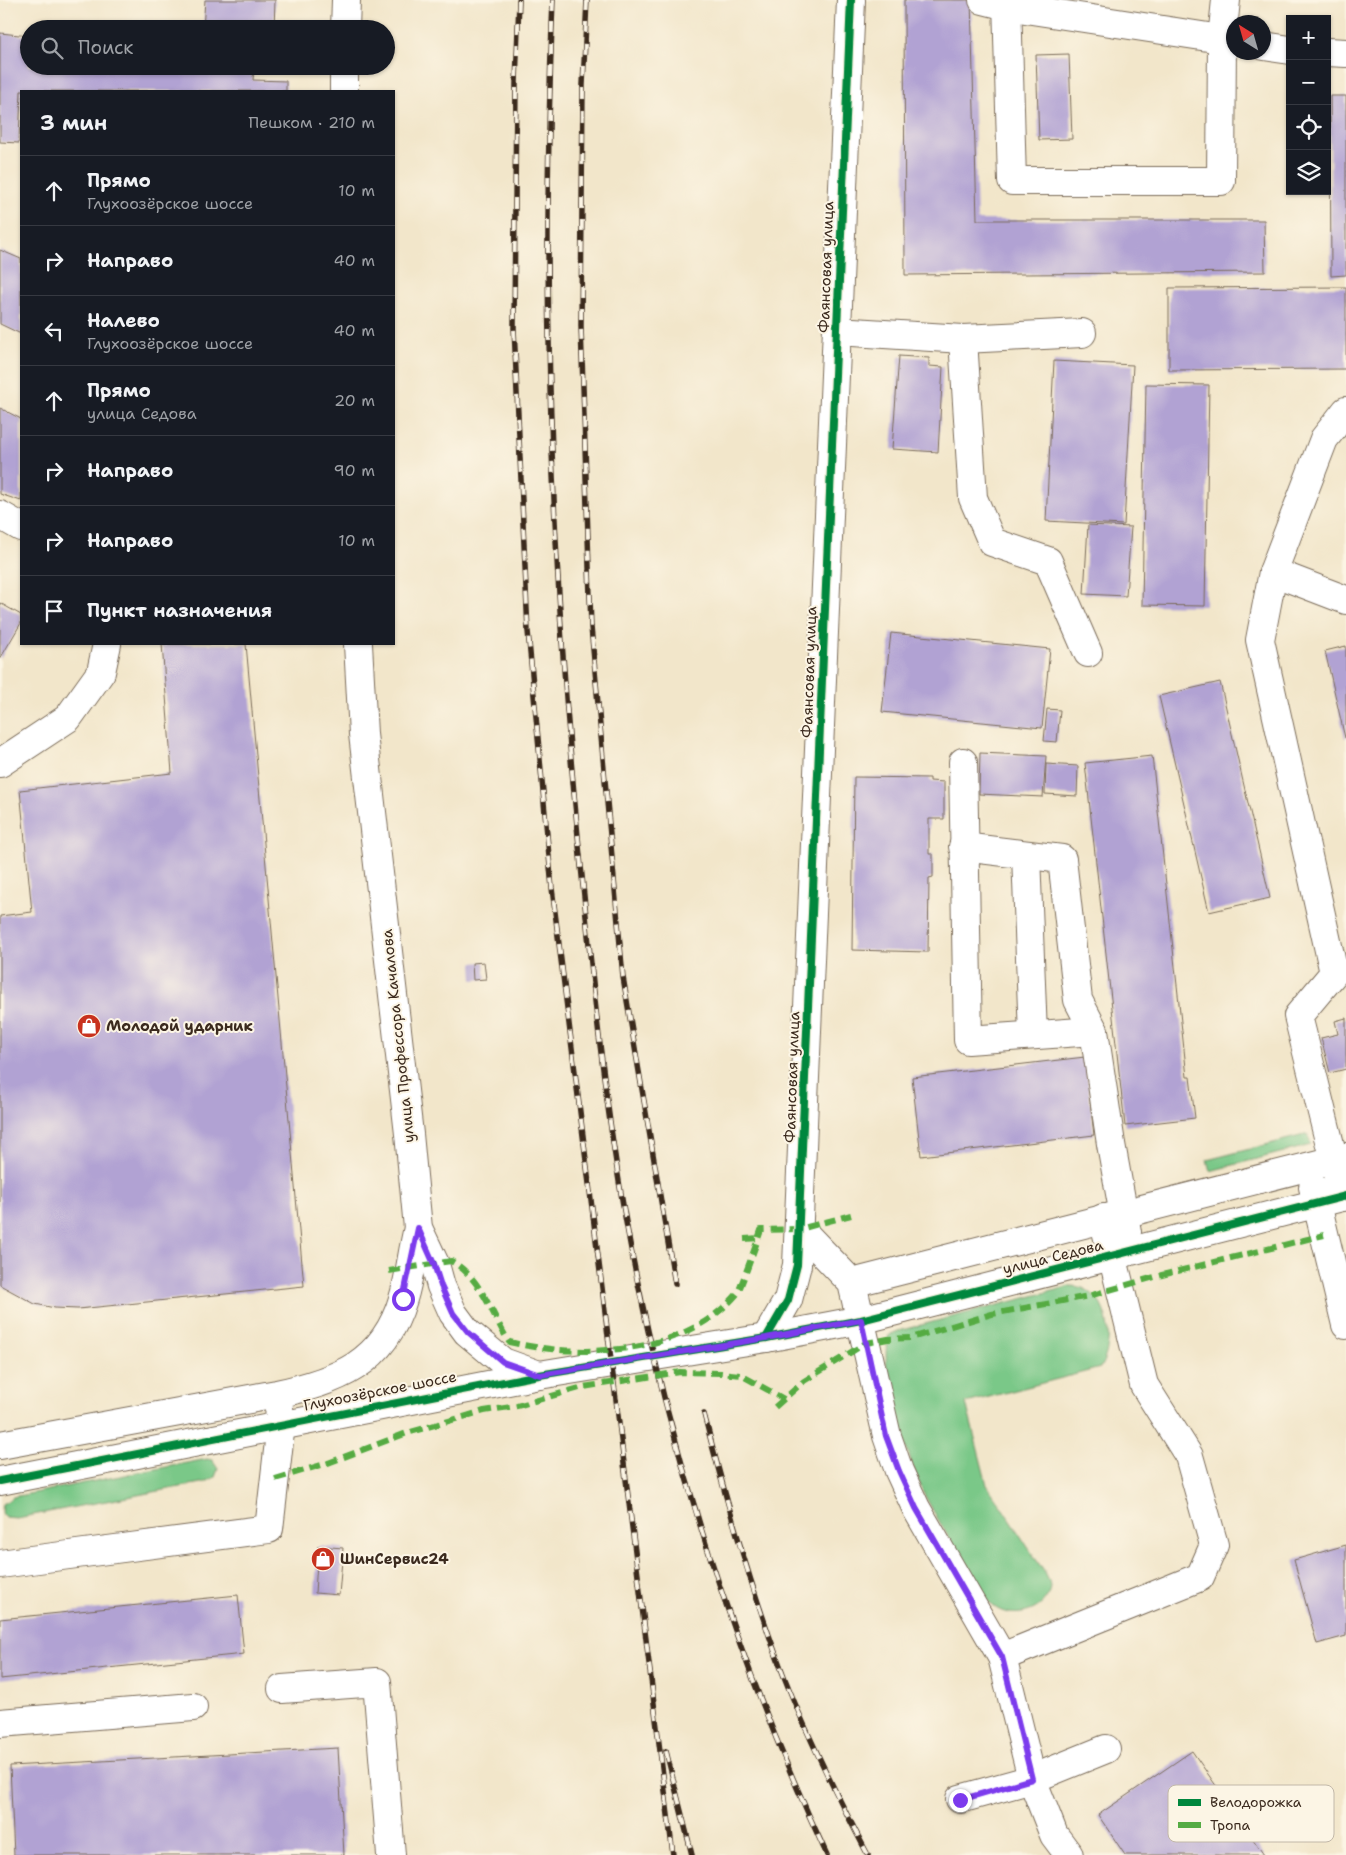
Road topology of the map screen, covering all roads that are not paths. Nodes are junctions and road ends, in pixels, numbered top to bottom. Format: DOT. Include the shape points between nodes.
graph roads {
  1 [pos="346,0"];
  2 [pos="850,0"];
  3 [pos="1226,0"];
  4 [pos="999,2"];
  5 [pos="1227,15"];
  6 [pos="345,20"];
  7 [pos="1226,40"];
  8 [pos="1271,47"];
  9 [pos="1286,49"];
  10 [pos="1331,52"];
  11 [pos="1346,53"];
  12 [pos="1227,60"];
  13 [pos="344,75"];
  14 [pos="344,90"];
  15 [pos="837,331"];
  16 [pos="1082,333"];
  17 [pos="963,338"];
  18 [pos="1346,412"];
  19 [pos="0,515"];
  20 [pos="20,526"];
  21 [pos="1273,572"];
  22 [pos="1346,600"];
  23 [pos="107,645"];
  24 [pos="358,645"];
  25 [pos="1088,653"];
  26 [pos="963,762"];
  27 [pos="0,763"];
  28 [pos="963,847"];
  29 [pos="1026,854"];
  30 [pos="1340,971"];
  31 [pos="1094,1031"];
  32 [pos="1033,1035"];
  33 [pos="1329,1161"];
  34 [pos="1335,1199"];
  35 [pos="1114,1216"];
  36 [pos="418,1228"];
  37 [pos="800,1229"];
  38 [pos="1122,1253"];
  39 [pos="852,1283"];
  40 [pos="861,1320"];
  41 [pos="1346,1325"];
  42 [pos="766,1338"];
  43 [pos="540,1375"];
  44 [pos="277,1394"];
  45 [pos="282,1424"];
  46 [pos="0,1445"];
  47 [pos="0,1481"];
  48 [pos="0,1564"];
  49 [pos="1002,1657"];
  50 [pos="282,1689"];
  51 [pos="193,1707"];
  52 [pos="0,1723"];
  53 [pos="1106,1749"];
  54 [pos="1032,1779"];
  55 [pos="960,1800"];
  56 [pos="390,1855"];
  57 [pos="1069,1855"];
  1 -- 6 [label="street"];
  2 -- 15 [label="street, Фаянсовая улица"];
  3 -- 5 [label="street"];
  4 -- 7 [label="street"];
  4 -- 12 [label="street" via="1012,181 1222,181"];
  8 -- 9 [label="street"];
  10 -- 11 [label="street"];
  13 -- 14 [label="street"];
  15 -- 17 [label="street"];
  15 -- 37 [label="street, Фаянсовая улица"];
  16 -- 17 [label="street"];
  17 -- 25 [label="street" via="973,498 992,542 1048,562"];
  18 -- 21 [label="street" via="1324,439"];
  19 -- 20 [label="street"];
  21 -- 22 [label="street"];
  21 -- 30 [label="street" via="1260,640"];
  23 -- 27 [label="street" via="100,672 68,718"];
  24 -- 36 [label="street, улица Профессора Качалова" via="363,734"];
  26 -- 28 [label="street"];
  28 -- 29 [label="street"];
  28 -- 32 [label="street" via="968,1040"];
  29 -- 31 [label="street" via="1062,859 1078,1000"];
  29 -- 32 [label="street"];
  30 -- 33 [label="street" via="1298,1016"];
  31 -- 32 [label="street"];
  31 -- 35 [label="street" via="1110,1144"];
  33 -- 34 [label="street"];
  33 -- 35 [label="street, улица Седова"];
  34 -- 38 [label="street, улица Седова"];
  34 -- 41 [label="street"];
  35 -- 38 [label="street"];
  35 -- 39 [label="street, улица Седова"];
  36 -- 43 [label="street, улица Профессора Качалова" via="453,1313 468,1332 503,1362"];
  36 -- 44 [label="street, Глухоозёрское шоссе" via="403,1299 377,1350 338,1378"];
  37 -- 39 [label="street"];
  37 -- 42 [label="street, Фаянсовая улица" via="798,1265 788,1300"];
  38 -- 40 [label="street, улица Седова"];
  38 -- 49 [label="street" via="1144,1385 1189,1456 1214,1545 1200,1577"];
  39 -- 40 [label="street"];
  40 -- 42 [label="street, улица Седова"];
  40 -- 49 [label="street" via="886,1436 899,1471 916,1508"];
  42 -- 43 [label="street, Глухоозёрское шоссе"];
  43 -- 45 [label="street, Глухоозёрское шоссе"];
  44 -- 45 [label="street"];
  44 -- 46 [label="street, Глухоозёрское шоссе"];
  45 -- 47 [label="street, Глухоозёрское шоссе"];
  45 -- 48 [label="street" via="270,1530"];
  49 -- 54 [label="street"];
  50 -- 56 [label="street" via="377,1682"];
  51 -- 52 [label="street"];
  53 -- 54 [label="street"];
  54 -- 55 [label="street"];
  54 -- 57 [label="street" via="1054,1835"];
}
